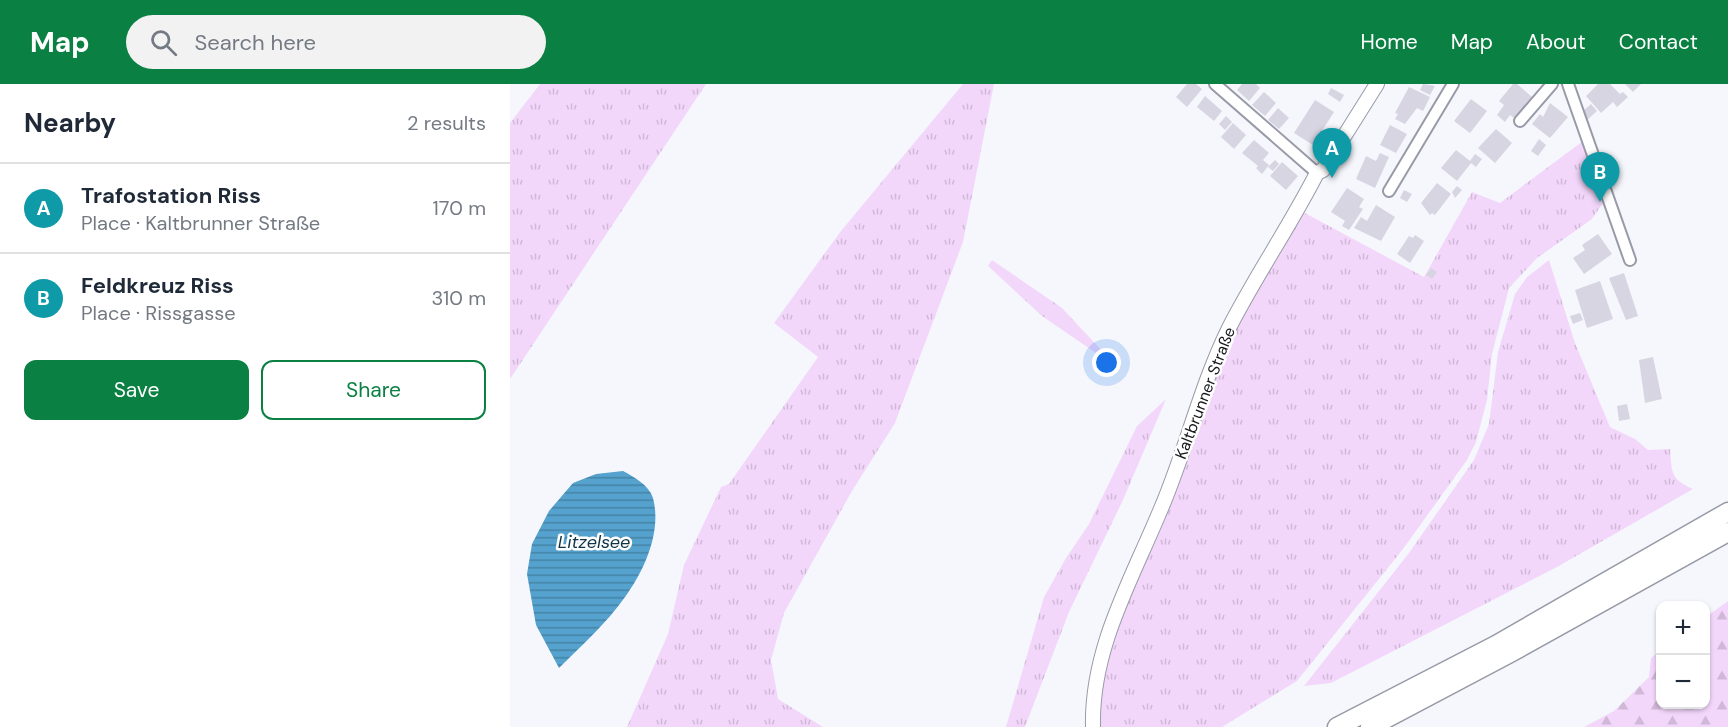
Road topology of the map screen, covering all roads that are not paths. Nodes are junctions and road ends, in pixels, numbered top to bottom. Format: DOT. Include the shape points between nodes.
graph roads {
  1 [pos="1215,84"];
  2 [pos="1377,84"];
  3 [pos="1453,84"];
  4 [pos="1552,84"];
  5 [pos="1568,84"];
  6 [pos="1520,121"];
  7 [pos="1317,173"];
  8 [pos="1389,191"];
  9 [pos="1630,260"];
  10 [pos="1728,512"];
  11 [pos="1728,532"];
  12 [pos="1093,727"];
  13 [pos="1337,727"];
  14 [pos="1370,727"];
  1 -- 7 [label="street"];
  2 -- 7 [label="street, Kaltbrunner Straße" via="1323,170"];
  3 -- 8 [label="street"];
  4 -- 6 [label="street"];
  5 -- 9 [label="street"];
  7 -- 12 [label="street, Kaltbrunner Straße" via="1229,328 1210,371 1160,511 1114,614 1092,705"];
  10 -- 13 [label="highway" via="1496,645"];
  11 -- 14 [label="highway"];
}
